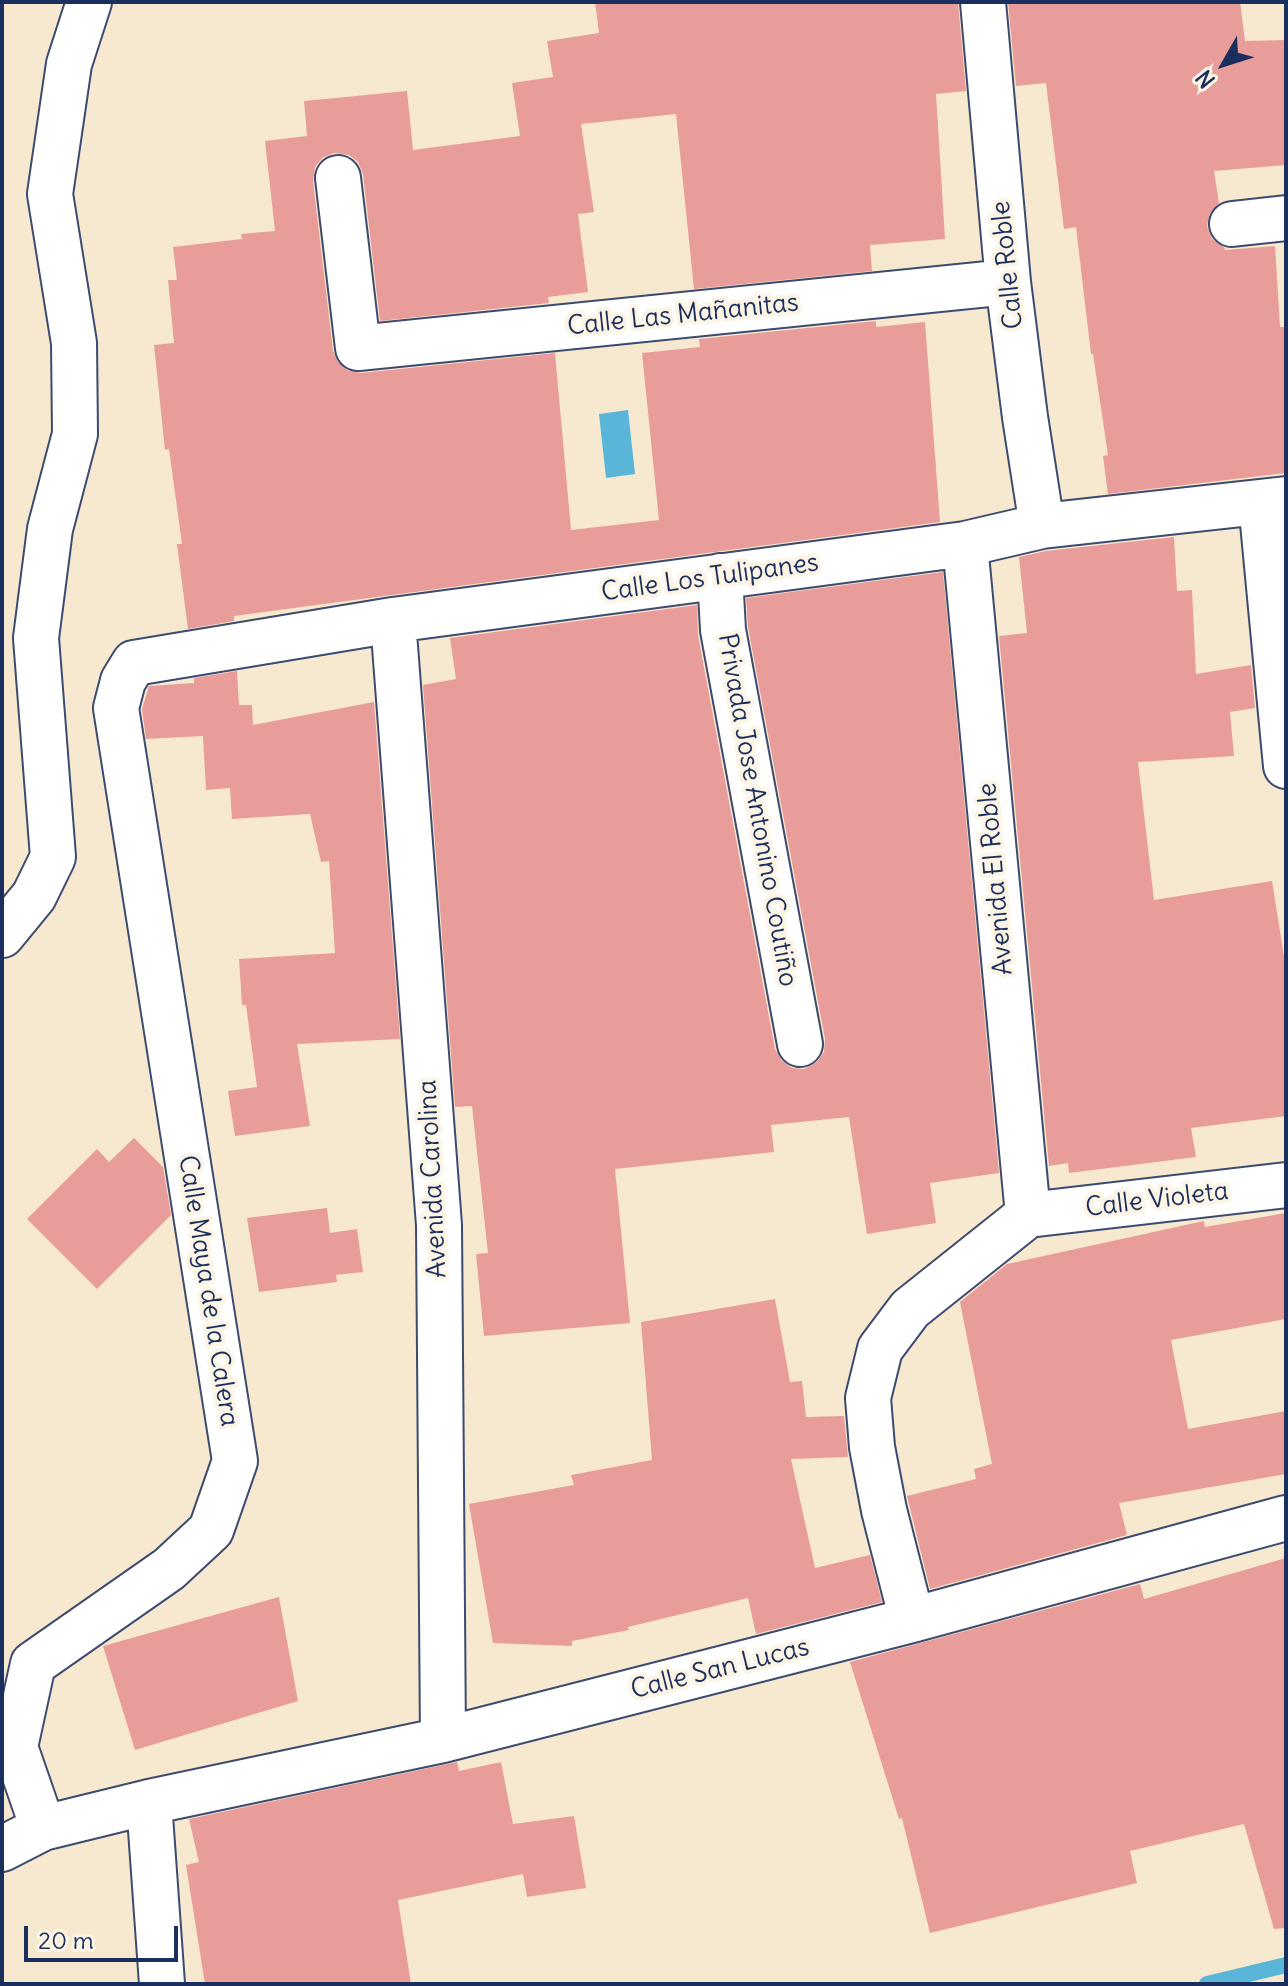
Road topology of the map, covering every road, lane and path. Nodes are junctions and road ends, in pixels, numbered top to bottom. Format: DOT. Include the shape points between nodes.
graph roads {
  1 [pos="89,2"];
  2 [pos="983,2"];
  3 [pos="338,178"];
  4 [pos="1286,218"];
  5 [pos="1232,224"];
  6 [pos="1008,282"];
  7 [pos="1274,500"];
  8 [pos="1042,526"];
  9 [pos="965,544"];
  10 [pos="720,576"];
  11 [pos="393,620"];
  12 [pos="134,663"];
  13 [pos="1286,766"];
  14 [pos="2,935"];
  15 [pos="800,1044"];
  16 [pos="1286,1185"];
  17 [pos="1028,1215"];
  18 [pos="1286,1518"];
  19 [pos="912,1620"];
  20 [pos="443,1740"];
  21 [pos="8,1750"];
  22 [pos="149,1802"];
  23 [pos="43,1828"];
  24 [pos="2,1849"];
  25 [pos="162,1984"];
  1 -- 14 [label="street" via="69,64 50,194 74,343 75,419 50,529 36,638 53,857 34,896"];
  2 -- 6 [label="street, Calle Roble"];
  3 -- 6 [label="street, Calle Las Mañanitas" via="358,348"];
  4 -- 5 [label="street"];
  6 -- 8 [label="street, Calle Roble"];
  7 -- 8 [label="street, Calle Los Tulipanes"];
  7 -- 13 [label="street"];
  8 -- 9 [label="street, Calle Los Tulipanes"];
  9 -- 10 [label="street, Calle Los Tulipanes"];
  9 -- 17 [label="street, Avenida El Roble"];
  10 -- 11 [label="street, Calle Los Tulipanes"];
  10 -- 15 [label="street, Privada Jose Antonino Coutiño" via="723,630"];
  11 -- 12 [label="street, Calle Los Tulipanes"];
  11 -- 20 [label="street, Avenida Carolina" via="439,1225"];
  12 -- 21 [label="street, Calle Maya de la Calera" via="116,708 235,1461 211,1530 169,1569 33,1664"];
  16 -- 17 [label="street, Calle Violeta"];
  17 -- 19 [label="street" via="910,1309 880,1349 868,1398 872,1447"];
  18 -- 19 [label="street, Calle San Lucas"];
  19 -- 20 [label="street, Calle San Lucas"];
  20 -- 22 [label="street, Calle San Lucas"];
  21 -- 23 [label="street, Calle Maya de la Calera"];
  22 -- 23 [label="street, Calle San Lucas"];
  22 -- 25 [label="street"];
  23 -- 24 [label="street, Calle San Lucas"];
}
